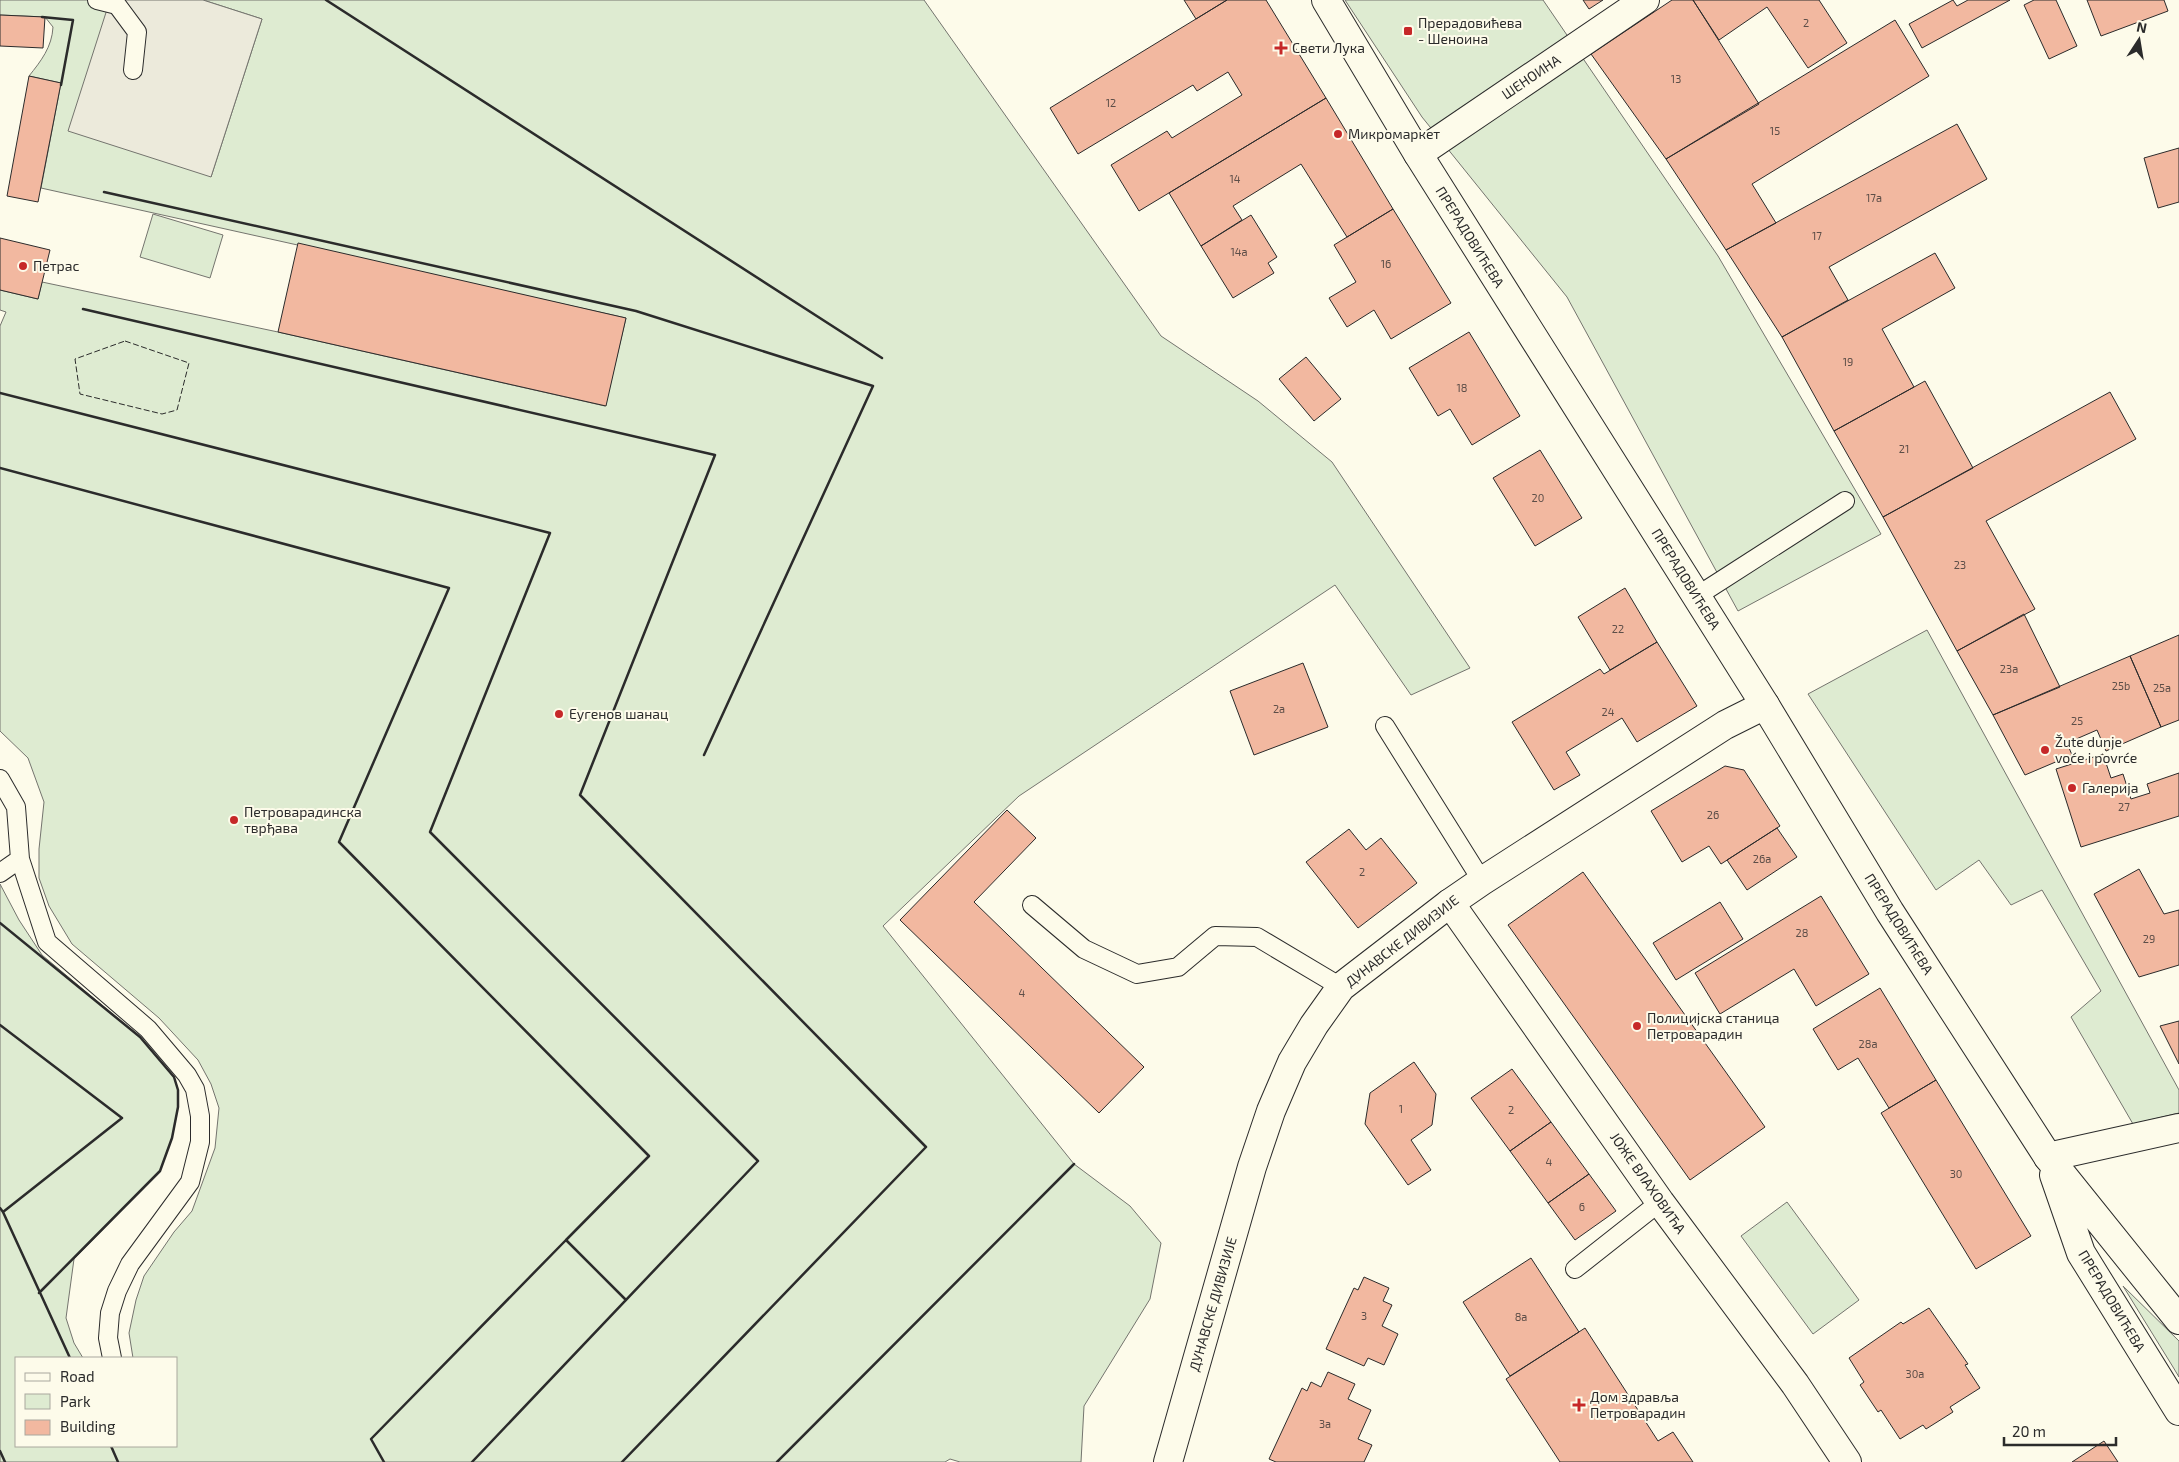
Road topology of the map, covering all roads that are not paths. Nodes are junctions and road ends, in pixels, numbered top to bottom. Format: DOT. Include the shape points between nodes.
graph roads {
  1 [pos="97,0"];
  2 [pos="1326,0"];
  3 [pos="1645,0"];
  4 [pos="133,70"];
  5 [pos="1418,154"];
  6 [pos="1845,501"];
  7 [pos="1696,596"];
  8 [pos="1765,705"];
  9 [pos="1385,726"];
  10 [pos="0,779"];
  11 [pos="20,859"];
  12 [pos="0,873"];
  13 [pos="1482,881"];
  14 [pos="1450,903"];
  15 [pos="1032,905"];
  16 [pos="1342,987"];
  17 [pos="2179,1128"];
  18 [pos="2048,1158"];
  19 [pos="1660,1202"];
  20 [pos="1575,1269"];
  21 [pos="2179,1320"];
  22 [pos="112,1357"];
  23 [pos="2179,1411"];
  24 [pos="1168,1462"];
  25 [pos="1847,1462"];
  1 -- 4 [label="lane" via="117,5 137,32"];
  2 -- 5 [label="street, ПРЕРАДОВИЋЕВА"];
  3 -- 5 [label="street, ШЕНОИНА"];
  5 -- 7 [label="street, ПРЕРАДОВИЋЕВА"];
  6 -- 7 [label="lane"];
  7 -- 8 [label="street, ПРЕРАДОВИЋЕВА"];
  8 -- 13 [label="street, ДУНАВСКЕ ДИВИЗИЈЕ" via="1725,725"];
  8 -- 18 [label="street, ПРЕРАДОВИЋЕВА" via="1890,912"];
  9 -- 13 [label="lane"];
  10 -- 11 [label="lane" via="16,807"];
  11 -- 12 [label="lane"];
  11 -- 22 [label="lane" via="47,942 148,1029 196,1089 200,1142 190,1182 130,1264 117,1291 110,1313 108,1338"];
  13 -- 14 [label="street, ДУНАВСКЕ ДИВИЗИЈЕ"];
  14 -- 16 [label="street, ДУНАВСКЕ ДИВИЗИЈЕ"];
  14 -- 19 [label="street, ЈОЖЕ ВЛАХОВИЋА"];
  15 -- 16 [label="lane" via="1084,949 1137,974 1178,967 1215,936 1257,937"];
  16 -- 24 [label="street, ДУНАВСКЕ ДИВИЗИЈЕ" via="1292,1062 1271,1111"];
  17 -- 18 [label="street"];
  18 -- 21 [label="street, ПРЕРАДОВИЋЕВА"];
  18 -- 23 [label="street, ПРЕРАДОВИЋЕВА" via="2081,1253"];
  19 -- 20 [label="lane"];
  19 -- 25 [label="street, ЈОЖЕ ВЛАХОВИЋА" via="1795,1384"];
}
